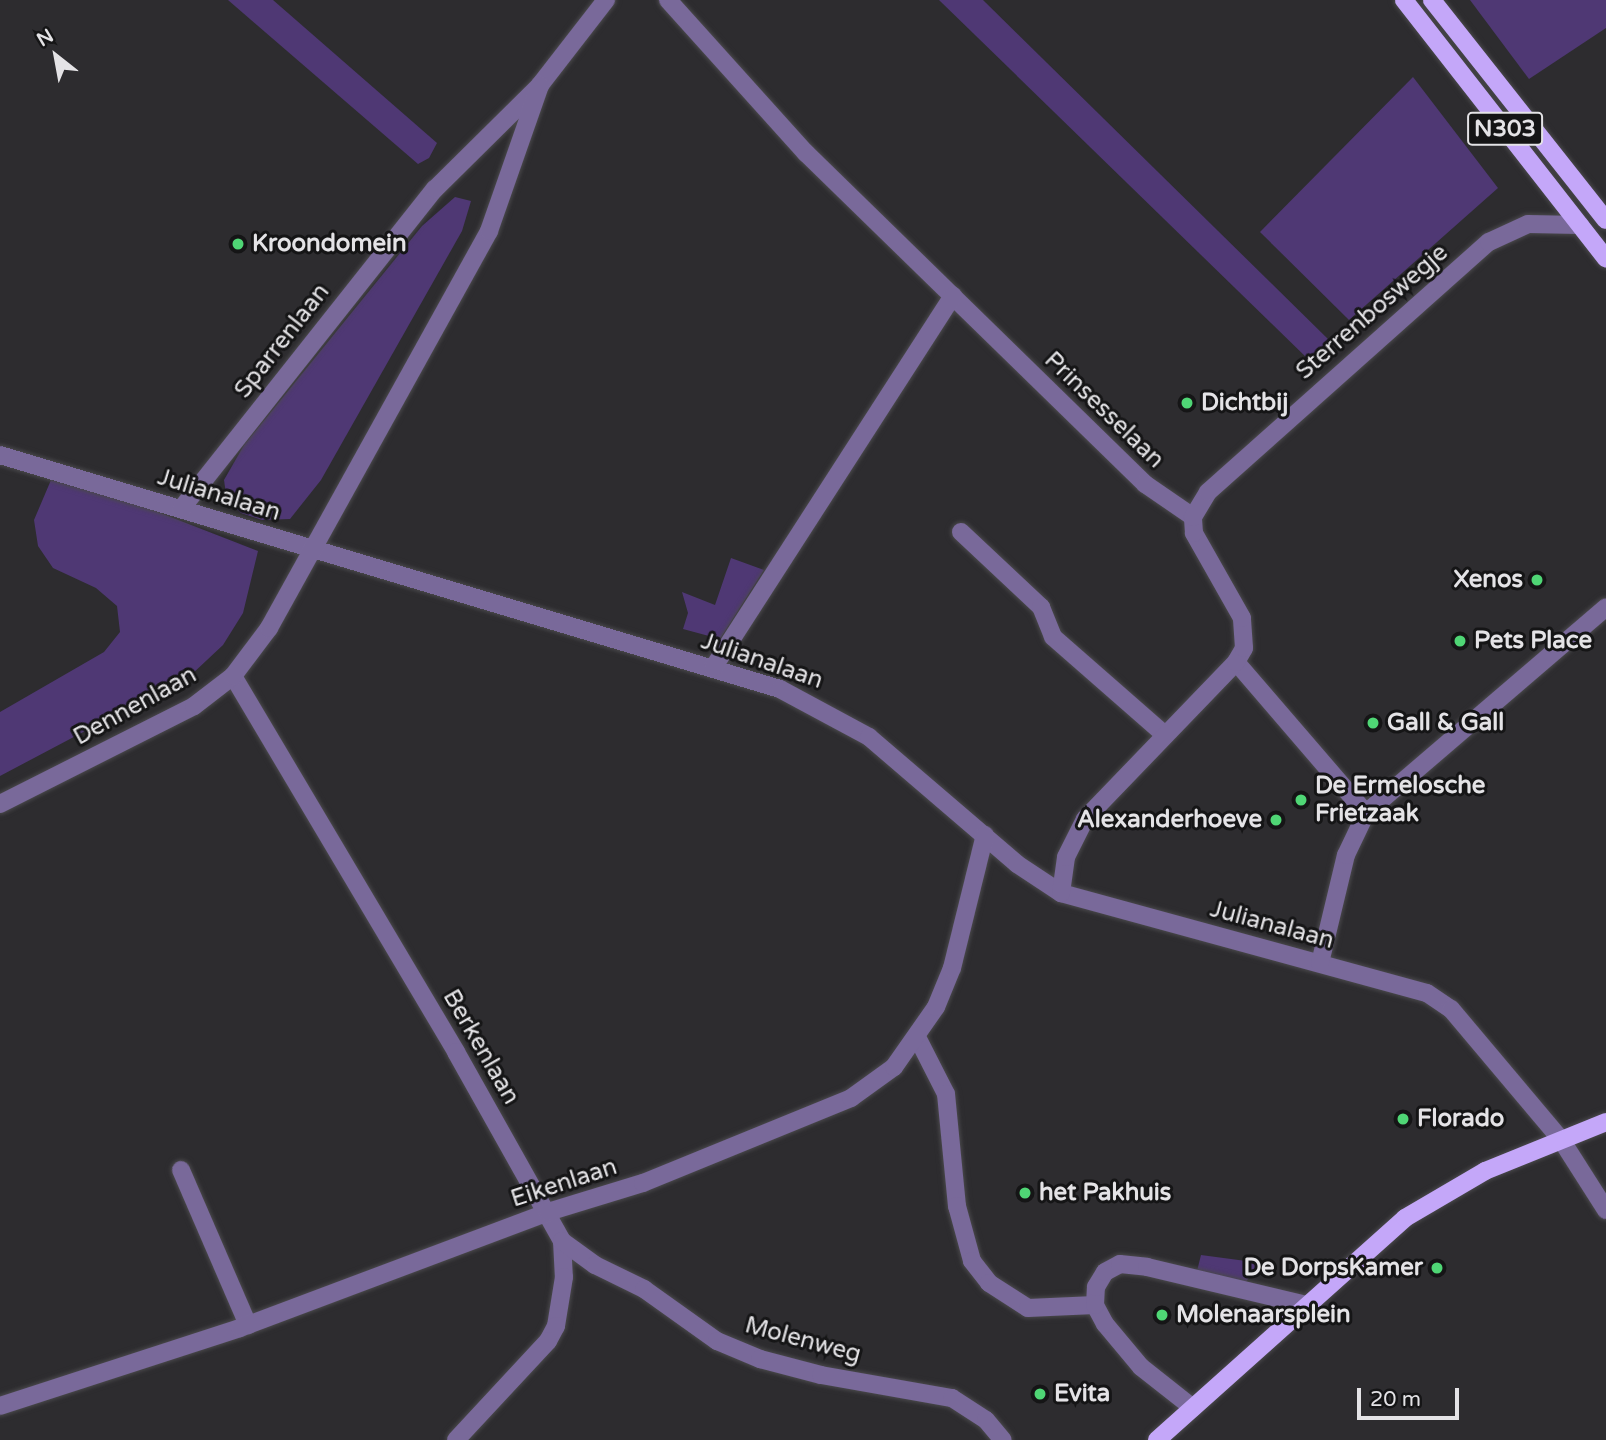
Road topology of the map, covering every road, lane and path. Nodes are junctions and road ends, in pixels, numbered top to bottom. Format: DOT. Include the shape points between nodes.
graph roads {
  1 [pos="606,0"];
  2 [pos="668,0"];
  3 [pos="1404,0"];
  4 [pos="1432,0"];
  5 [pos="540,85"];
  6 [pos="1606,220"];
  7 [pos="1580,225"];
  8 [pos="1606,259"];
  9 [pos="953,296"];
  10 [pos="0,455"];
  11 [pos="181,509"];
  12 [pos="1193,517"];
  13 [pos="961,531"];
  14 [pos="311,550"];
  15 [pos="1606,607"];
  16 [pos="1236,662"];
  17 [pos="713,668"];
  18 [pos="233,676"];
  19 [pos="1165,735"];
  20 [pos="0,804"];
  21 [pos="1366,813"];
  22 [pos="985,835"];
  23 [pos="1060,894"];
  24 [pos="1320,962"];
  25 [pos="917,1037"];
  26 [pos="1606,1122"];
  27 [pos="1562,1141"];
  28 [pos="181,1170"];
  29 [pos="1606,1210"];
  30 [pos="548,1212"];
  31 [pos="562,1241"];
  32 [pos="1095,1305"];
  33 [pos="1306,1305"];
  34 [pos="248,1325"];
  35 [pos="0,1406"];
  36 [pos="1193,1408"];
  37 [pos="456,1440"];
  38 [pos="1003,1440"];
  39 [pos="1157,1440"];
  1 -- 5 [label="street, Sparrenlaan"];
  2 -- 9 [label="street, Prinsesselaan" via="806,153"];
  3 -- 7 [label="main road, N303"];
  4 -- 6 [label="main road, N303"];
  5 -- 11 [label="street, Sparrenlaan" via="435,189"];
  5 -- 14 [label="street, Sparrenlaan" via="489,231"];
  7 -- 8 [label="main road, N303"];
  7 -- 12 [label="street, Sterrenboswegje" via="1528,224 1489,242 1217,481"];
  9 -- 12 [label="street, Prinsesselaan" via="1145,484"];
  9 -- 17 [label="street"];
  10 -- 11 [label="street, Julianalaan"];
  11 -- 14 [label="street, Julianalaan"];
  12 -- 16 [label="street" via="1201,553 1242,618 1244,648"];
  13 -- 19 [label="street" via="1041,607 1053,636"];
  14 -- 17 [label="street, Julianalaan"];
  14 -- 18 [label="street, Dennenlaan" via="269,628"];
  15 -- 21 [label="street"];
  16 -- 19 [label="street"];
  16 -- 21 [label="street"];
  17 -- 22 [label="street, Julianalaan" via="780,689 830,712 869,737"];
  18 -- 20 [label="street, Dennenlaan" via="194,706"];
  18 -- 30 [label="street, Berkenlaan"];
  19 -- 23 [label="street" via="1085,819 1069,847"];
  21 -- 24 [label="street" via="1346,855"];
  22 -- 23 [label="street, Julianalaan"];
  22 -- 25 [label="street, Eikenlaan" via="952,968"];
  23 -- 24 [label="street, Julianalaan"];
  24 -- 27 [label="street, Julianalaan" via="1411,987 1440,1000"];
  25 -- 30 [label="street, Eikenlaan" via="894,1067 851,1098 643,1183"];
  25 -- 32 [label="street" via="946,1094 957,1206 972,1261 989,1283 1028,1308"];
  26 -- 27 [label="main road"];
  27 -- 29 [label="street, Julianalaan"];
  27 -- 33 [label="main road" via="1485,1171 1434,1199 1367,1249"];
  28 -- 34 [label="street"];
  30 -- 31 [label="street, Berkenlaan"];
  30 -- 34 [label="street, Eikenlaan"];
  31 -- 37 [label="street, Berkenlaan" via="564,1277 556,1326"];
  31 -- 38 [label="street, Molenweg" via="595,1265 653,1294 717,1341 760,1359 821,1375 952,1398 986,1420"];
  32 -- 33 [label="street" via="1096,1287 1105,1272 1120,1264"];
  32 -- 36 [label="street" via="1141,1367"];
  33 -- 36 [label="main road"];
  34 -- 35 [label="street, Eikenlaan"];
  36 -- 39 [label="main road"];
}
